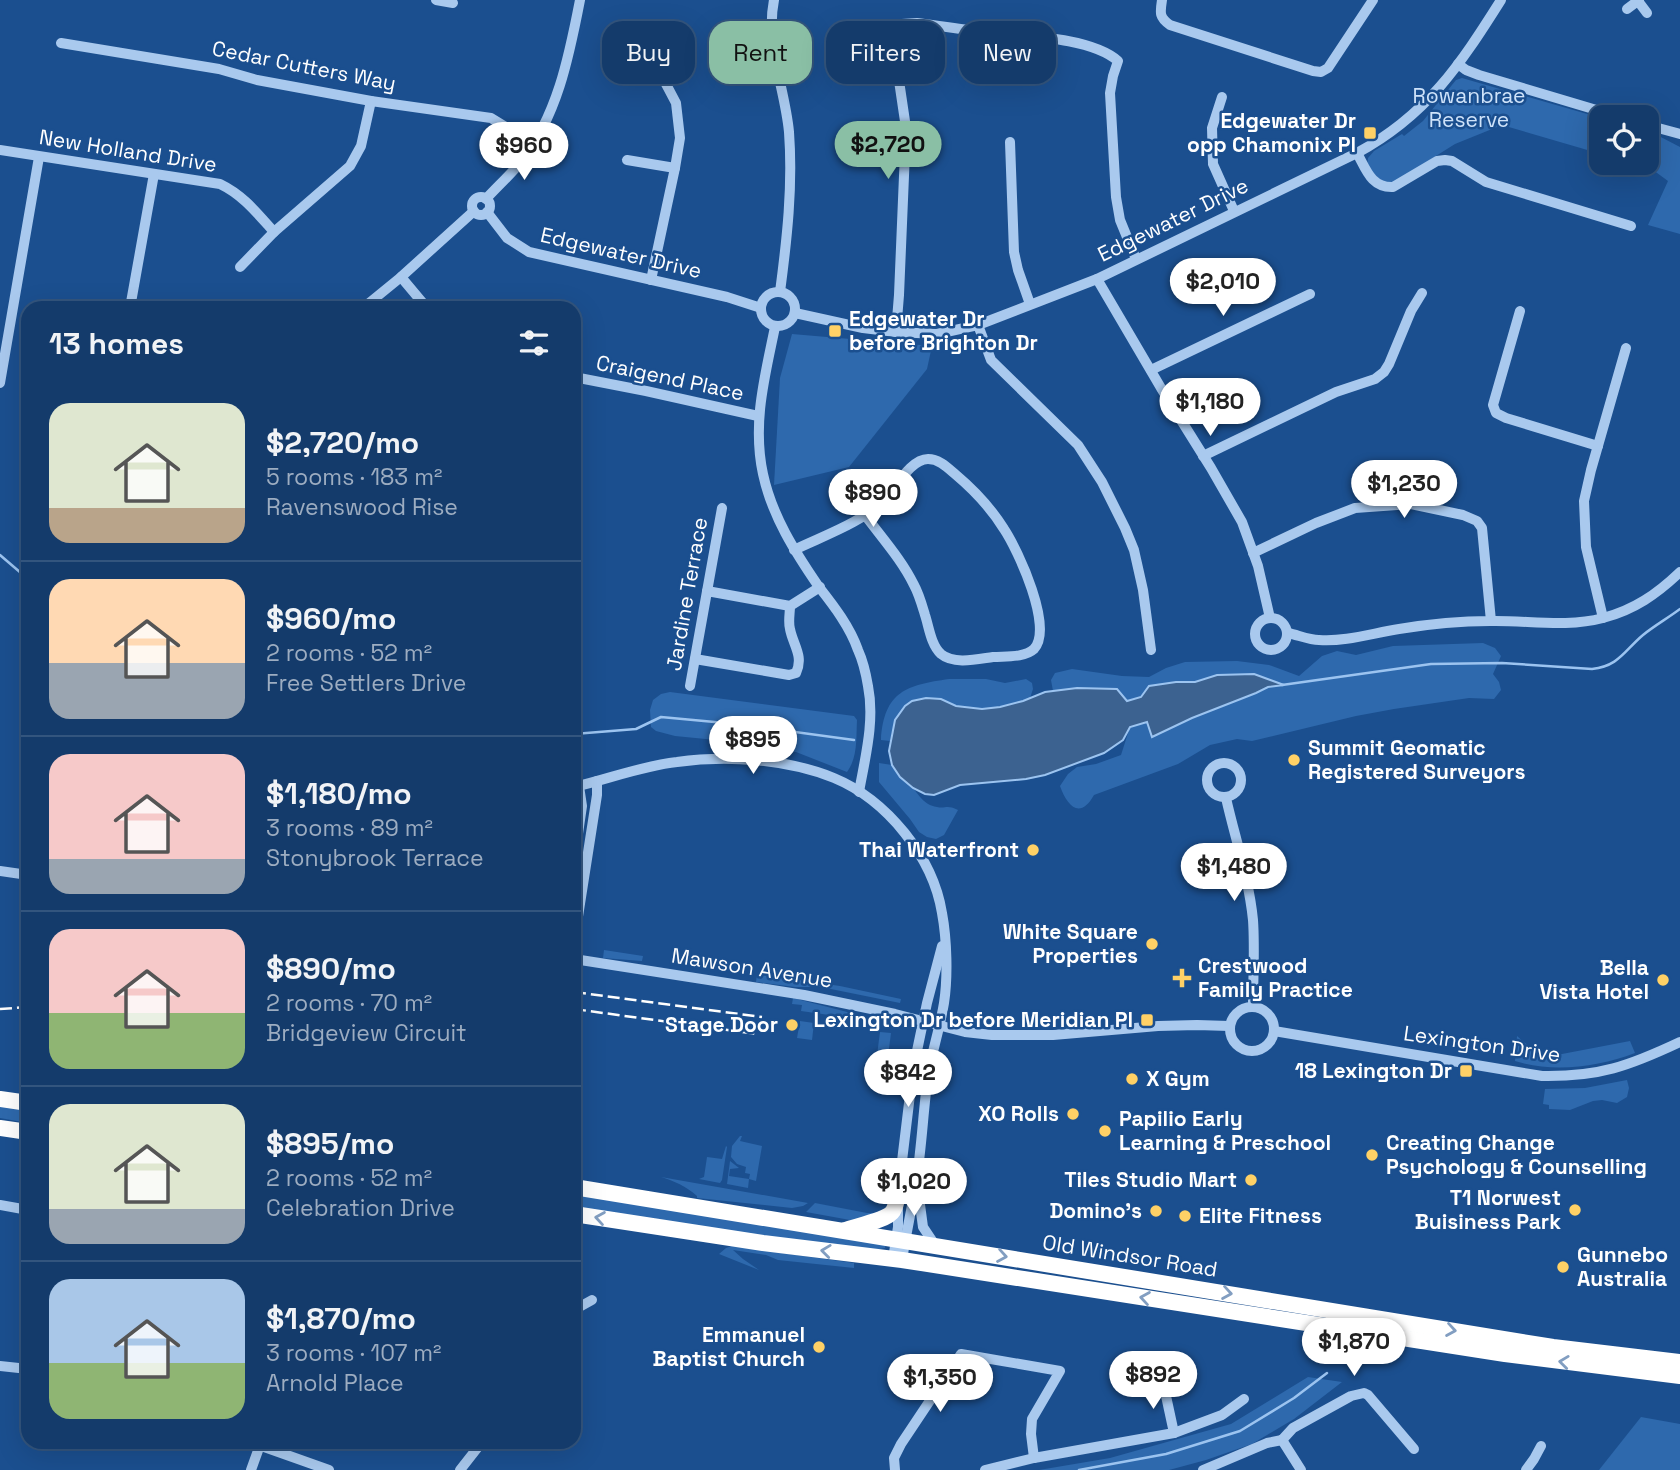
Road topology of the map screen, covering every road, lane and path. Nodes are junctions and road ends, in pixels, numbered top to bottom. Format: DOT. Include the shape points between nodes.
graph roads {
  1 [pos="436,0"];
  2 [pos="580,0"];
  3 [pos="774,0"];
  4 [pos="1162,0"];
  5 [pos="1373,0"];
  6 [pos="1501,0"];
  7 [pos="1639,0"];
  8 [pos="453,3"];
  9 [pos="1627,9"];
  10 [pos="1647,13"];
  11 [pos="61,43"];
  12 [pos="1458,64"];
  13 [pos="666,84"];
  14 [pos="1222,97"];
  15 [pos="371,101"];
  16 [pos="1589,108"];
  17 [pos="1659,128"];
  18 [pos="1680,134"];
  19 [pos="1010,142"];
  20 [pos="533,143"];
  21 [pos="0,150"];
  22 [pos="1357,153"];
  23 [pos="40,157"];
  24 [pos="627,160"];
  25 [pos="676,168"];
  26 [pos="154,174"];
  27 [pos="486,199"];
  28 [pos="474,211"];
  29 [pos="1234,211"];
  30 [pos="487,212"];
  31 [pos="1631,226"];
  32 [pos="274,232"];
  33 [pos="1136,259"];
  34 [pos="240,267"];
  35 [pos="401,277"];
  36 [pos="1097,279"];
  37 [pos="651,280"];
  38 [pos="780,292"];
  39 [pos="1422,293"];
  40 [pos="1310,294"];
  41 [pos="131,301"];
  42 [pos="372,301"];
  43 [pos="421,301"];
  44 [pos="1030,304"];
  45 [pos="761,308"];
  46 [pos="1520,311"];
  47 [pos="795,313"];
  48 [pos="978,325"];
  49 [pos="775,327"];
  50 [pos="896,332"];
  51 [pos="1626,348"];
  52 [pos="1151,370"];
  53 [pos="581,378"];
  54 [pos="0,383"];
  55 [pos="758,416"];
  56 [pos="1598,446"];
  57 [pos="1203,456"];
  58 [pos="722,508"];
  59 [pos="865,515"];
  60 [pos="794,550"];
  61 [pos="1253,553"];
  62 [pos="1680,572"];
  63 [pos="820,587"];
  64 [pos="708,591"];
  65 [pos="790,606"];
  66 [pos="1270,618"];
  67 [pos="1603,618"];
  68 [pos="1491,621"];
  69 [pos="1288,633"];
  70 [pos="1152,650"];
  71 [pos="695,659"];
  72 [pos="690,686"];
  73 [pos="597,781"];
  74 [pos="581,786"];
  75 [pos="859,792"];
  76 [pos="1226,798"];
  77 [pos="0,871"];
  78 [pos="21,874"];
  79 [pos="581,897"];
  80 [pos="944,936"];
  81 [pos="581,960"];
  82 [pos="1253,1007"];
  83 [pos="923,1021"];
  84 [pos="939,1026"];
  85 [pos="1229,1026"];
  86 [pos="1274,1031"];
  87 [pos="1680,1042"];
  88 [pos="0,1099"];
  89 [pos="21,1102"];
  90 [pos="0,1128"];
  91 [pos="21,1131"];
  92 [pos="916,1180"];
  93 [pos="581,1188"];
  94 [pos="898,1194"];
  95 [pos="0,1205"];
  96 [pos="21,1209"];
  97 [pos="581,1215"];
  98 [pos="842,1231"];
  99 [pos="901,1240"];
  100 [pos="935,1245"];
  101 [pos="897,1260"];
  102 [pos="592,1300"];
  103 [pos="581,1306"];
  104 [pos="1680,1357"];
  105 [pos="1591,1358"];
  106 [pos="1680,1362"];
  107 [pos="0,1366"];
  108 [pos="21,1368"];
  109 [pos="1680,1376"];
  110 [pos="1163,1382"];
  111 [pos="1680,1387"];
  112 [pos="1244,1399"];
  113 [pos="1174,1433"];
  114 [pos="1282,1440"];
  115 [pos="1541,1446"];
  116 [pos="254,1449"];
  117 [pos="269,1449"];
  118 [pos="474,1449"];
  119 [pos="1414,1449"];
  120 [pos="1034,1458"];
  121 [pos="251,1470"];
  122 [pos="328,1470"];
  123 [pos="460,1470"];
  124 [pos="895,1470"];
  125 [pos="985,1470"];
  126 [pos="1203,1470"];
  127 [pos="1301,1470"];
  128 [pos="1526,1470"];
  1 -- 8 [label="street"];
  2 -- 20 [label="street" via="564,73"];
  3 -- 38 [label="street" via="773,44 789,131 788,227"];
  4 -- 5 [label="street" via="1163,20 1170,25 1321,72"];
  6 -- 12 [label="street, Edgewater Drive"];
  7 -- 9 [label="street"];
  7 -- 10 [label="street"];
  11 -- 15 [label="street, Cedar Cutters Way" via="219,69"];
  12 -- 16 [label="street" via="1479,75"];
  12 -- 22 [label="street, Edgewater Drive" via="1417,112"];
  13 -- 25 [label="street" via="676,103 680,138"];
  14 -- 29 [label="street" via="1212,128 1213,164"];
  15 -- 20 [label="street, Cedar Cutters Way" via="491,118"];
  15 -- 32 [label="street" via="361,146 350,166"];
  17 -- 18 [label="street"];
  19 -- 44 [label="street" via="1014,252"];
  20 -- 27 [label="street"];
  21 -- 23 [label="street, New Holland Drive"];
  22 -- 29 [label="street, Edgewater Drive"];
  22 -- 31 [label="street" via="1372,180 1386,188 1445,159 1486,183"];
  23 -- 26 [label="street, New Holland Drive"];
  23 -- 54 [label="street"];
  24 -- 25 [label="street"];
  25 -- 37 [label="street"];
  26 -- 32 [label="street, New Holland Drive" via="232,189"];
  26 -- 41 [label="street"];
  27 -- 28 [label="street" via="474,200"];
  27 -- 30 [label="street" via="490,205"];
  28 -- 30 [label="street"];
  28 -- 35 [label="street"];
  29 -- 33 [label="street, Edgewater Drive"];
  30 -- 37 [label="street, Edgewater Drive" via="507,238 529,252"];
  32 -- 34 [label="street"];
  33 -- 36 [label="street, Edgewater Drive"];
  33 -- 50 [label="street" via="1116,197 1111,93 1118,61 1100,49 1066,41 902,24 889,29 906,128"];
  35 -- 42 [label="street"];
  35 -- 43 [label="street"];
  36 -- 44 [label="street, Edgewater Drive"];
  36 -- 52 [label="street"];
  37 -- 45 [label="street, Edgewater Drive"];
  38 -- 45 [label="street" via="767,296"];
  38 -- 47 [label="street" via="792,299"];
  39 -- 57 [label="street" via="1389,364 1375,379 1336,392"];
  40 -- 52 [label="street"];
  44 -- 48 [label="street, Edgewater Drive"];
  45 -- 49 [label="street" via="766,322"];
  46 -- 56 [label="street" via="1493,405 1496,413"];
  47 -- 49 [label="street" via="786,325"];
  47 -- 50 [label="street, Edgewater Drive"];
  48 -- 50 [label="street, Edgewater Drive" via="937,334"];
  48 -- 70 [label="street" via="991,360 1078,445 1102,482 1134,550"];
  49 -- 55 [label="street"];
  51 -- 56 [label="street"];
  52 -- 57 [label="street"];
  53 -- 55 [label="street, Craigend Place"];
  55 -- 60 [label="street" via="767,491"];
  56 -- 67 [label="street" via="1584,501 1586,547"];
  57 -- 61 [label="street" via="1242,522"];
  58 -- 64 [label="street, Jardine Terrace"];
  59 -- 59 [label="street" via="911,577 941,653 951,659 974,659 1025,654 1037,645 1041,635 1037,610 1012,543 996,517 943,464 930,459 913,465"];
  59 -- 60 [label="street"];
  60 -- 63 [label="street"];
  61 -- 66 [label="street"];
  61 -- 68 [label="street" via="1355,508 1411,504 1463,515 1482,528"];
  62 -- 67 [label="street" via="1645,601"];
  63 -- 65 [label="street"];
  63 -- 75 [label="street" via="858,649 868,688 868,741"];
  64 -- 65 [label="street"];
  64 -- 71 [label="street, Jardine Terrace"];
  65 -- 71 [label="street" via="789,626 800,665 796,673 789,676"];
  66 -- 69 [label="street" via="1282,622"];
  66 -- 69 [label="street" via="1256,629 1261,647 1279,649"];
  67 -- 68 [label="street" via="1562,624"];
  68 -- 69 [label="street" via="1334,640"];
  71 -- 72 [label="street, Jardine Terrace"];
  73 -- 74 [label="street"];
  73 -- 75 [label="street" via="678,761 742,760 817,772"];
  73 -- 79 [label="street"];
  75 -- 80 [label="street" via="889,815 919,852 938,894"];
  76 -- 82 [label="street" via="1252,918"];
  77 -- 78 [label="street"];
  80 -- 83 [label="street"];
  80 -- 84 [label="street" via="946,975"];
  81 -- 83 [label="street, Mawson Avenue" via="804,995"];
  82 -- 85 [label="street" via="1239,1011"];
  82 -- 86 [label="street" via="1271,1018"];
  83 -- 84 [label="street"];
  83 -- 94 [label="street"];
  84 -- 85 [label="street" via="1011,1036"];
  84 -- 92 [label="street" via="926,1088"];
  85 -- 86 [label="street" via="1237,1045 1250,1051 1269,1042"];
  86 -- 87 [label="street, Lexington Drive" via="1542,1076 1592,1074"];
  88 -- 89 [label="highway"];
  90 -- 91 [label="highway"];
  92 -- 99 [label="street"];
  92 -- 100 [label="street" via="923,1227"];
  93 -- 98 [label="highway, Old Windsor Road"];
  94 -- 98 [label="highway" via="887,1217"];
  94 -- 99 [label="street"];
  95 -- 96 [label="street"];
  101 -- 97 [label="highway, Old Windsor Road, one-way"];
  98 -- 99 [label="highway, Old Windsor Road"];
  99 -- 100 [label="highway, Old Windsor Road"];
  99 -- 101 [label="street"];
  100 -- 105 [label="highway, Old Windsor Road, one-way" via="1553,1347"];
  105 -- 101 [label="highway, Old Windsor Road, one-way" via="1492,1352"];
  102 -- 103 [label="street"];
  104 -- 105 [label="highway"];
  105 -- 106 [label="highway, Old Windsor Road"];
  105 -- 109 [label="highway, Old Windsor Road"];
  105 -- 111 [label="highway" via="1655,1383"];
  107 -- 108 [label="street"];
  110 -- 113 [label="street"];
  112 -- 113 [label="street" via="1222,1415"];
  113 -- 120 [label="street"];
  114 -- 119 [label="street" via="1293,1428 1364,1392"];
  114 -- 126 [label="street"];
  114 -- 127 [label="street"];
  115 -- 128 [label="street"];
  116 -- 121 [label="street"];
  117 -- 122 [label="street"];
  118 -- 123 [label="street"];
  120 -- 124 [label="street" via="1032,1419 1060,1371 961,1354 901,1444 894,1458"];
  120 -- 125 [label="street"];
}
